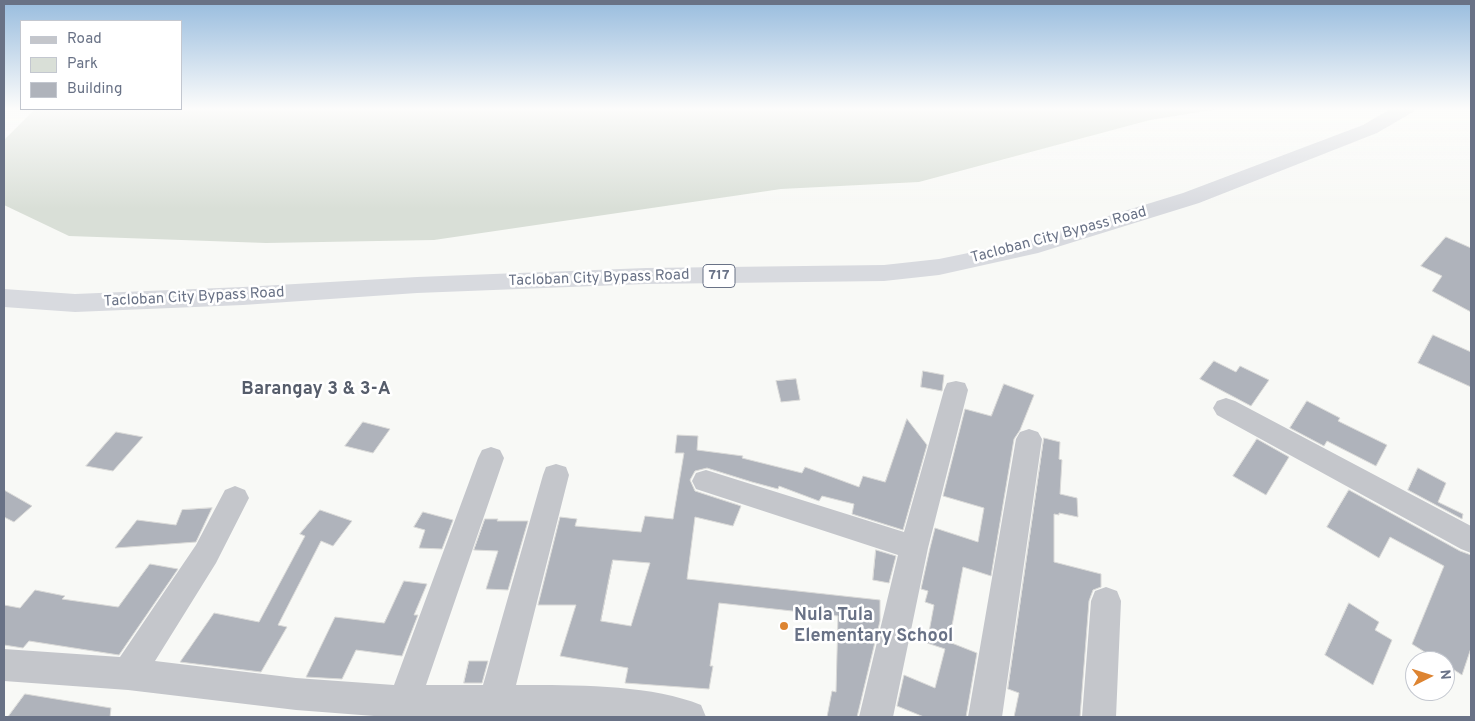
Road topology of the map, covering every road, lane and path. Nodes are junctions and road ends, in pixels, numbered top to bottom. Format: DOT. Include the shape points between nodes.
graph roads {
  1 [pos="1337,142"];
  2 [pos="4,298"];
  3 [pos="956,390"];
  4 [pos="1226,408"];
  5 [pos="1029,440"];
  6 [pos="491,458"];
  7 [pos="556,475"];
  8 [pos="706,481"];
  9 [pos="235,498"];
  10 [pos="1471,540"];
  11 [pos="914,548"];
  12 [pos="1106,601"];
  13 [pos="4,666"];
  14 [pos="128,674"];
  15 [pos="404,702"];
  16 [pos="495,703"];
  17 [pos="446,710"];
  18 [pos="651,713"];
  19 [pos="689,717"];
  20 [pos="876,717"];
  21 [pos="985,717"];
  22 [pos="1099,717"];
  1 -- 2 [label="highway, Tacloban City Bypass Road / 717" via="1191,198 1030,248 939,267 884,273 646,276 417,285 75,303"];
  3 -- 11 [label="street"];
  4 -- 10 [label="street"];
  5 -- 21 [label="street"];
  6 -- 15 [label="street"];
  7 -- 16 [label="street"];
  8 -- 11 [label="street"];
  9 -- 14 [label="street" via="206,554"];
  11 -- 20 [label="street"];
  12 -- 22 [label="street"];
  13 -- 14 [label="street"];
  14 -- 15 [label="street" via="296,694"];
  15 -- 17 [label="street"];
  16 -- 17 [label="street"];
  16 -- 18 [label="street" via="575,702"];
  18 -- 19 [label="street"];
}
